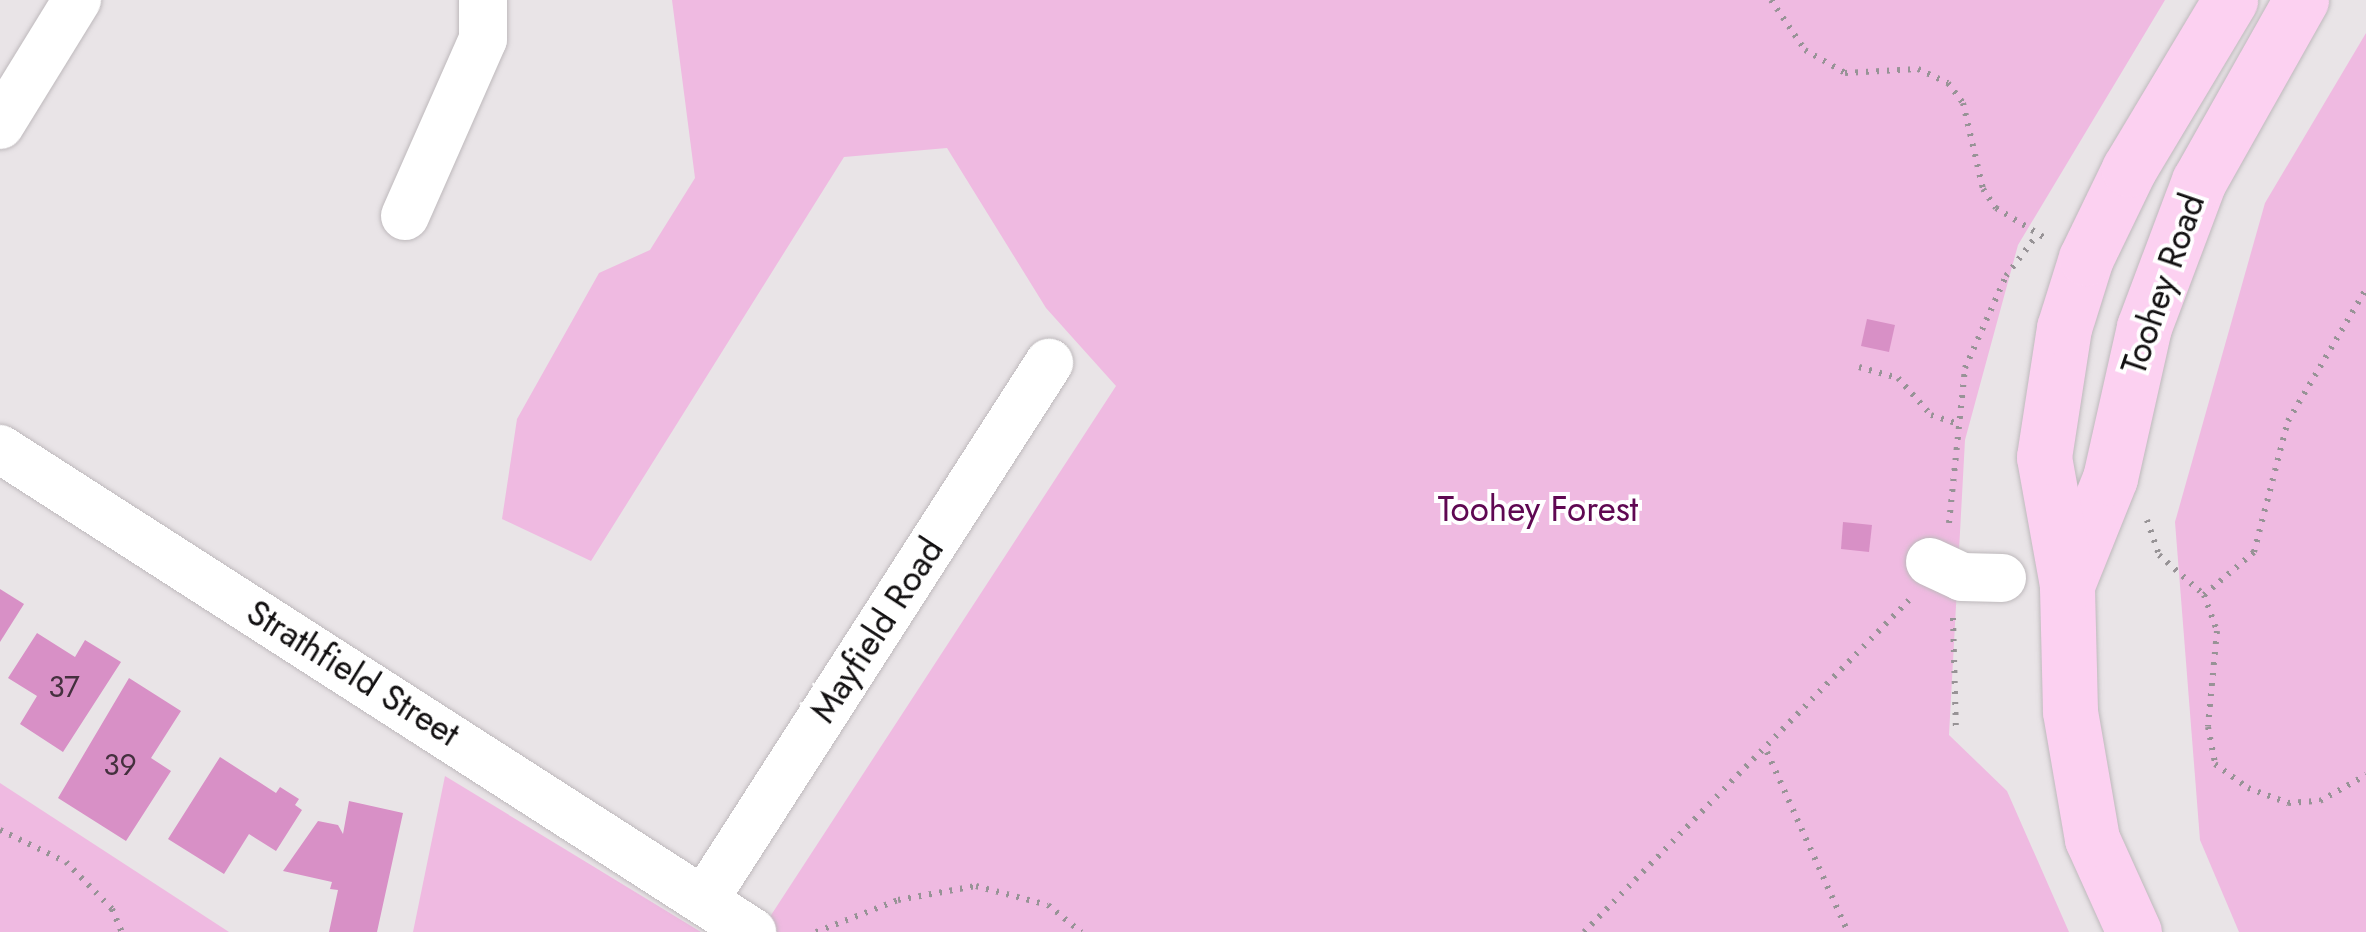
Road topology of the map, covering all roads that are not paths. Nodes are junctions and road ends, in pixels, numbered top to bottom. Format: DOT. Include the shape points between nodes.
graph roads {
  1 [pos="77,0"];
  2 [pos="483,0"];
  3 [pos="2230,0"];
  4 [pos="2301,0"];
  5 [pos="0,125"];
  6 [pos="405,216"];
  7 [pos="1048,363"];
  8 [pos="0,449"];
  9 [pos="2002,578"];
  10 [pos="1941,579"];
  11 [pos="2067,585"];
  12 [pos="706,897"];
  13 [pos="752,932"];
  14 [pos="2134,932"];
  1 -- 5 [label="street"];
  2 -- 6 [label="street" via="482,38"];
  3 -- 11 [label="main road, Toohey Road" via="2129,168 2086,258 2064,328 2044,458"];
  4 -- 11 [label="main road, Toohey Road" via="2199,181 2144,327 2110,478"];
  7 -- 12 [label="street, Mayfield Road"];
  8 -- 12 [label="street, Strathfield Street"];
  9 -- 10 [label="street"];
  11 -- 14 [label="main road, Toohey Road" via="2070,711 2092,839"];
  12 -- 13 [label="street, Strathfield Street"];
}
